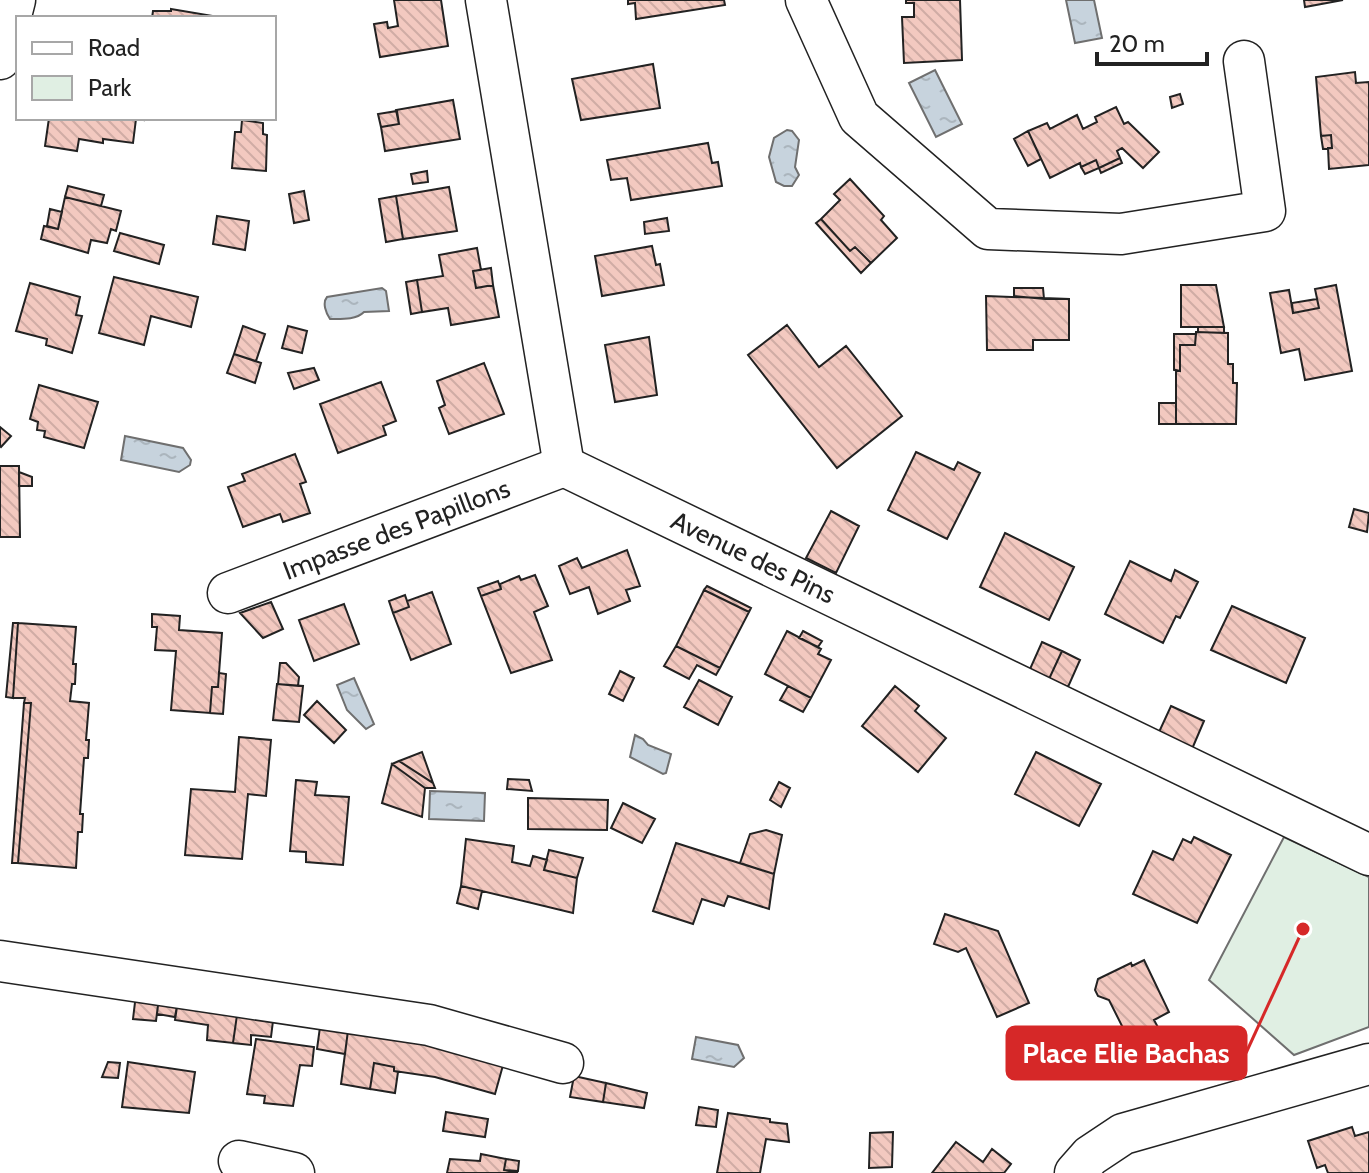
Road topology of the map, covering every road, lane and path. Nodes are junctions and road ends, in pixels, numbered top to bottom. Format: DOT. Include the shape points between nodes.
graph roads {
  1 [pos="15,0"];
  2 [pos="486,0"];
  3 [pos="806,0"];
  4 [pos="0,59"];
  5 [pos="1244,61"];
  6 [pos="564,466"];
  7 [pos="228,593"];
  8 [pos="1369,855"];
  9 [pos="0,961"];
  10 [pos="563,1063"];
  11 [pos="1369,1064"];
  12 [pos="239,1161"];
  13 [pos="294,1173"];
  14 [pos="1075,1173"];
  1 -- 4 [label="street"];
  2 -- 6 [label="street"];
  3 -- 5 [label="street" via="859,117 988,229 1121,234 1265,211"];
  6 -- 7 [label="street, Impasse des Papillons"];
  6 -- 8 [label="street, Avenue des Pins"];
  9 -- 10 [label="street" via="429,1025"];
  11 -- 14 [label="street" via="1123,1134"];
  12 -- 13 [label="street"];
}
